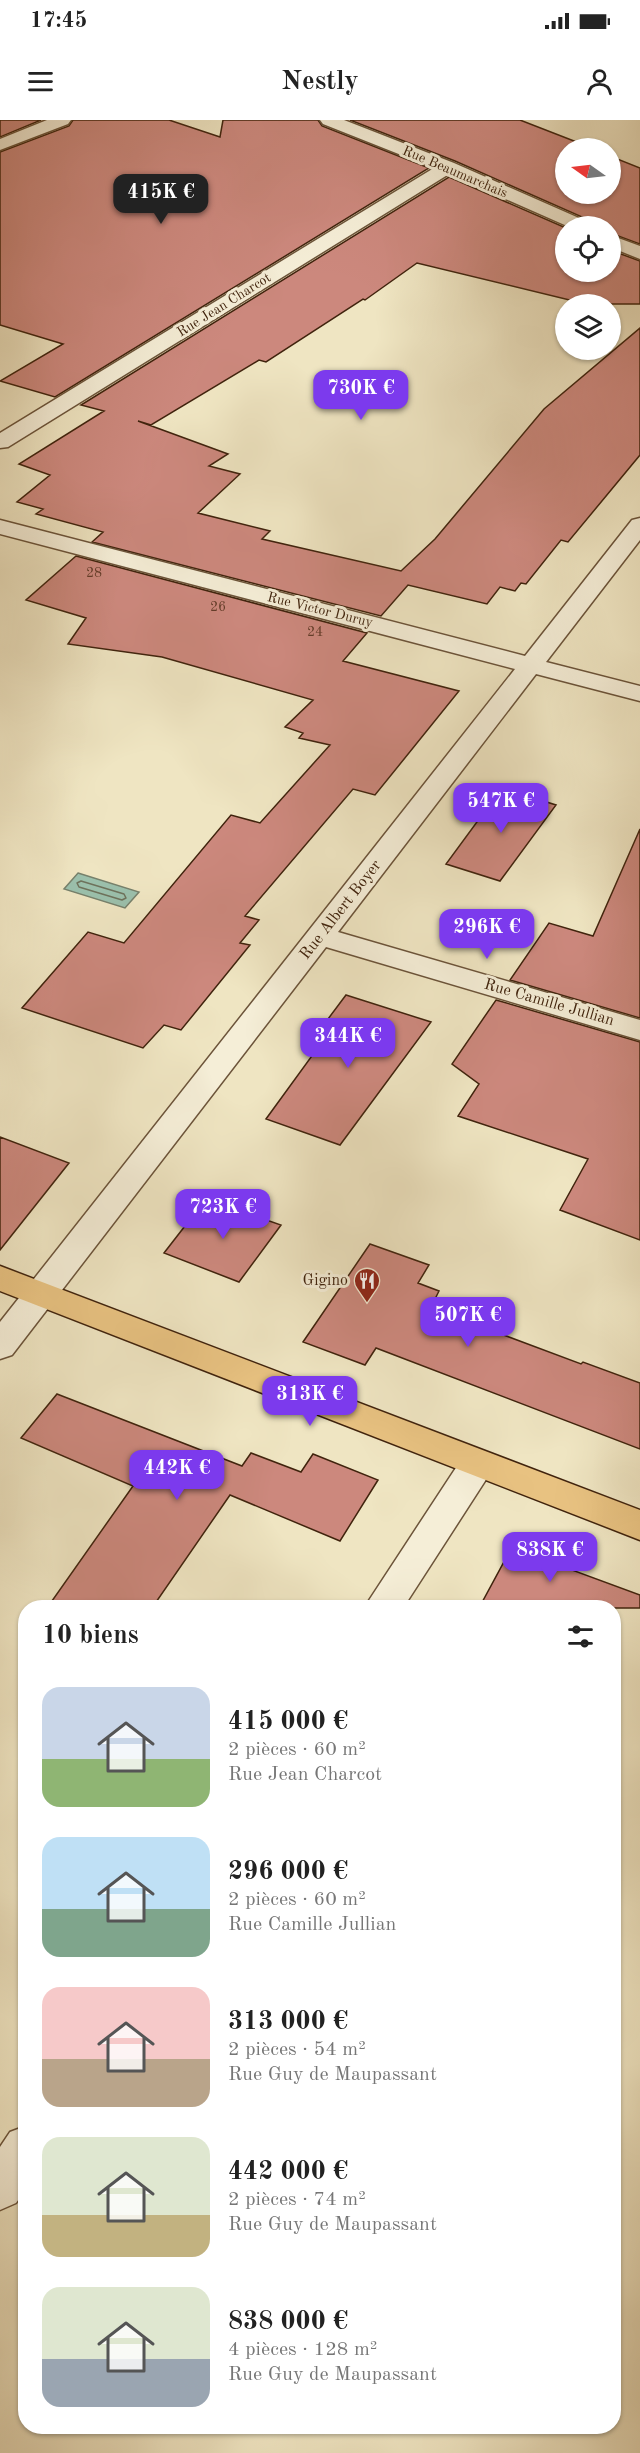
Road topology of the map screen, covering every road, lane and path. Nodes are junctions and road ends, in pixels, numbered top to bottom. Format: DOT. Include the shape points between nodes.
graph roads {
  1 [pos="62,120"];
  2 [pos="329,120"];
  3 [pos="0,145"];
  4 [pos="448,167"];
  5 [pos="558,216"];
  6 [pos="621,245"];
  7 [pos="640,253"];
  8 [pos="0,442"];
  9 [pos="640,525"];
  10 [pos="0,527"];
  11 [pos="531,667"];
  12 [pos="640,694"];
  13 [pos="320,936"];
  14 [pos="640,1030"];
  15 [pos="0,1278"];
  16 [pos="41,1294"];
  17 [pos="0,1346"];
  18 [pos="478,1464"];
  19 [pos="640,1525"];
  20 [pos="388,1600"];
  21 [pos="18,2160"];
  22 [pos="0,2187"];
  1 -- 3 [label="street"];
  2 -- 4 [label="street, Rue Beaumarchais"];
  4 -- 5 [label="street, Rue Beaumarchais"];
  4 -- 8 [label="street, Rue Jean Charcot"];
  6 -- 7 [label="street"];
  9 -- 11 [label="street, Rue Albert Boyer"];
  10 -- 11 [label="street, Rue Victor Duruy"];
  11 -- 12 [label="street, Rue Victor Duruy"];
  11 -- 13 [label="street, Rue Albert Boyer"];
  13 -- 14 [label="street, Rue Camille Jullian"];
  13 -- 16 [label="street, Rue Albert Boyer"];
  15 -- 16 [label="main road"];
  16 -- 17 [label="street, Rue Albert Boyer"];
  16 -- 18 [label="main road"];
  18 -- 19 [label="main road"];
  18 -- 20 [label="street"];
  21 -- 22 [label="street"];
}
